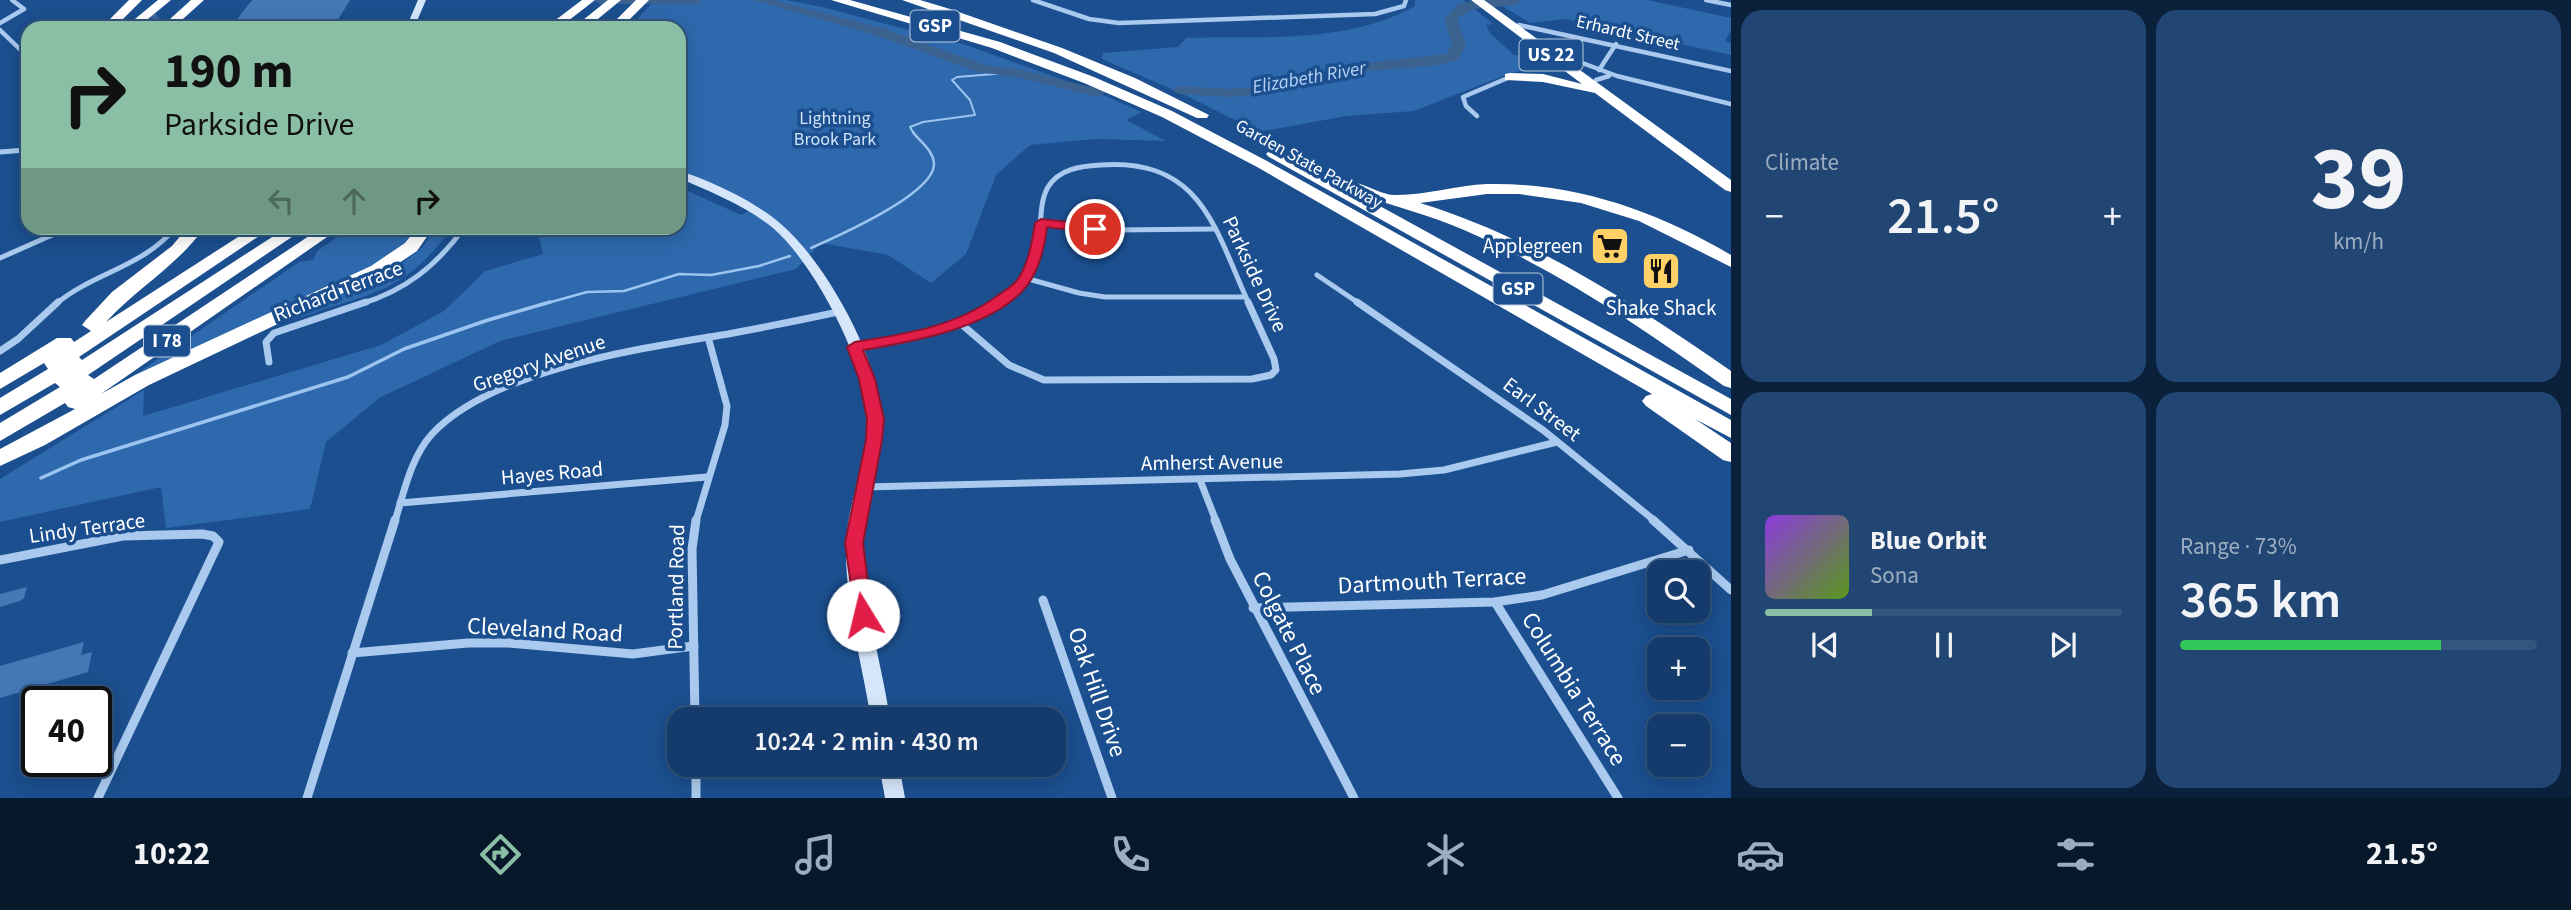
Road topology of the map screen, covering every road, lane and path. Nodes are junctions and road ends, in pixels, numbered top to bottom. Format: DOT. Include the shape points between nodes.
graph roads {
  1 [pos="12,0"];
  2 [pos="122,0"];
  3 [pos="136,0"];
  4 [pos="165,0"];
  5 [pos="181,0"];
  6 [pos="198,0"];
  7 [pos="422,0"];
  8 [pos="589,0"];
  9 [pos="605,0"];
  10 [pos="615,0"];
  11 [pos="632,0"];
  12 [pos="643,0"];
  13 [pos="837,0"];
  14 [pos="908,0"];
  15 [pos="935,0"];
  16 [pos="1036,0"];
  17 [pos="1406,0"];
  18 [pos="1476,0"];
  19 [pos="1706,0"];
  20 [pos="1731,5"];
  21 [pos="1491,6"];
  22 [pos="979,8"];
  23 [pos="591,15"];
  24 [pos="956,15"];
  25 [pos="104,21"];
  26 [pos="114,21"];
  27 [pos="139,21"];
  28 [pos="163,21"];
  29 [pos="166,21"];
  30 [pos="413,21"];
  31 [pos="569,21"];
  32 [pos="571,21"];
  33 [pos="585,21"];
  34 [pos="615,21"];
  35 [pos="616,21"];
  36 [pos="0,23"];
  37 [pos="1519,24"];
  38 [pos="0,30"];
  39 [pos="1616,44"];
  40 [pos="21,50"];
  41 [pos="1545,50"];
  42 [pos="1087,61"];
  43 [pos="1731,71"];
  44 [pos="1598,75"];
  45 [pos="1510,77"];
  46 [pos="1624,77"];
  47 [pos="1612,100"];
  48 [pos="1731,104"];
  49 [pos="1477,116"];
  50 [pos="21,150"];
  51 [pos="0,152"];
  52 [pos="1304,170"];
  53 [pos="1726,174"];
  54 [pos="686,178"];
  55 [pos="1731,187"];
  56 [pos="1369,192"];
  57 [pos="1041,223"];
  58 [pos="1214,229"];
  59 [pos="48,235"];
  60 [pos="169,235"];
  61 [pos="190,235"];
  62 [pos="236,235"];
  63 [pos="252,235"];
  64 [pos="269,235"];
  65 [pos="286,235"];
  66 [pos="309,235"];
  67 [pos="322,235"];
  68 [pos="420,235"];
  69 [pos="459,235"];
  70 [pos="0,258"];
  71 [pos="1731,262"];
  72 [pos="1317,275"];
  73 [pos="1025,278"];
  74 [pos="1245,296"];
  75 [pos="838,312"];
  76 [pos="960,323"];
  77 [pos="92,325"];
  78 [pos="708,337"];
  79 [pos="855,347"];
  80 [pos="0,351"];
  81 [pos="1595,353"];
  82 [pos="269,362"];
  83 [pos="1731,381"];
  84 [pos="0,382"];
  85 [pos="0,398"];
  86 [pos="0,408"];
  87 [pos="1731,408"];
  88 [pos="0,421"];
  89 [pos="1731,430"];
  90 [pos="0,433"];
  91 [pos="1558,442"];
  92 [pos="0,451"];
  93 [pos="1731,454"];
  94 [pos="0,458"];
  95 [pos="708,477"];
  96 [pos="1200,480"];
  97 [pos="864,486"];
  98 [pos="400,503"];
  99 [pos="1689,550"];
  100 [pos="0,560"];
  101 [pos="1731,590"];
  102 [pos="1042,600"];
  103 [pos="1494,602"];
  104 [pos="1253,608"];
  105 [pos="694,646"];
  106 [pos="352,653"];
  107 [pos="695,707"];
  108 [pos="879,707"];
  109 [pos="696,777"];
  110 [pos="891,777"];
  111 [pos="98,798"];
  112 [pos="307,798"];
  113 [pos="696,798"];
  114 [pos="895,798"];
  115 [pos="1112,798"];
  116 [pos="1354,798"];
  117 [pos="1618,798"];
  1 -- 36 [label="street" via="24,9"];
  2 -- 25 [label="highway"];
  3 -- 26 [label="highway"];
  4 -- 27 [label="highway"];
  5 -- 28 [label="highway"];
  6 -- 29 [label="highway"];
  7 -- 30 [label="street"];
  8 -- 31 [label="highway"];
  9 -- 23 [label="highway"];
  10 -- 23 [label="highway"];
  11 -- 34 [label="highway"];
  12 -- 35 [label="highway"];
  13 -- 81 [label="highway, Garden State Parkway / GSP" via="964,34 1151,107 1262,164"];
  14 -- 24 [label="highway, Garden State Parkway / GSP"];
  15 -- 24 [label="highway"];
  16 -- 17 [label="street" via="1089,19 1119,23 1375,14 1404,6"];
  18 -- 21 [label="highway, US 22"];
  19 -- 20 [label="street"];
  21 -- 37 [label="highway, US 22"];
  21 -- 41 [label="highway, US 22"];
  22 -- 42 [label="highway"];
  23 -- 32 [label="highway"];
  23 -- 33 [label="highway"];
  24 -- 42 [label="highway, Garden State Parkway / GSP"];
  37 -- 39 [label="street, Erhardt Street"];
  37 -- 44 [label="highway, US 22"];
  38 -- 40 [label="street"];
  39 -- 43 [label="street, Erhardt Street"];
  39 -- 44 [label="street"];
  41 -- 45 [label="highway" via="1552,61 1549,68"];
  41 -- 47 [label="highway, US 22"];
  42 -- 52 [label="highway, Garden State Parkway / GSP" via="1179,103"];
  44 -- 46 [label="street"];
  44 -- 46 [label="street"];
  44 -- 53 [label="highway, US 22"];
  45 -- 47 [label="highway" via="1562,81"];
  45 -- 49 [label="street" via="1464,97"];
  46 -- 48 [label="street"];
  47 -- 55 [label="highway, US 22"];
  50 -- 51 [label="street"];
  52 -- 56 [label="highway"];
  52 -- 87 [label="highway, Garden State Parkway / GSP"];
  54 -- 75 [label="street" via="759,214 801,251"];
  56 -- 71 [label="highway" via="1408,199 1504,189 1572,196 1659,224"];
  56 -- 83 [label="highway" via="1466,224 1522,252 1623,306"];
  57 -- 58 [label="street" via="1116,230"];
  57 -- 58 [label="street, Parkside Drive" via="1044,197 1055,178 1085,166 1122,164 1161,174 1192,192"];
  57 -- 73 [label="street, Parkside Drive" via="1038,248"];
  58 -- 74 [label="street, Parkside Drive"];
  59 -- 70 [label="street"];
  60 -- 80 [label="street" via="157,248 65,297 24,336"];
  61 -- 77 [label="highway"];
  62 -- 77 [label="highway, I 78"];
  63 -- 85 [label="highway"];
  64 -- 86 [label="highway, I 78"];
  65 -- 88 [label="highway, I 78"];
  66 -- 90 [label="highway"];
  67 -- 92 [label="highway, I 78"];
  68 -- 94 [label="highway" via="385,266 142,380"];
  69 -- 82 [label="street, Richard Terrace" via="442,259 412,283 274,333 266,342"];
  72 -- 91 [label="street, Earl Street"];
  73 -- 74 [label="street" via="1105,298"];
  73 -- 76 [label="street, Parkside Drive" via="998,303"];
  74 -- 76 [label="street, Parkside Drive" via="1276,364 1271,375 1263,378 1044,380 1010,366"];
  75 -- 78 [label="street, Gregory Avenue"];
  75 -- 79 [label="street"];
  76 -- 79 [label="street, Parkside Drive" via="905,340"];
  77 -- 84 [label="highway, I 78"];
  78 -- 95 [label="street, Portland Road" via="727,406"];
  78 -- 98 [label="street, Gregory Avenue" via="582,364 470,405 426,441"];
  79 -- 97 [label="street" via="876,419"];
  81 -- 89 [label="highway, Garden State Parkway / GSP"];
  81 -- 93 [label="highway" via="1638,391"];
  91 -- 96 [label="street, Amherst Avenue" via="1423,472"];
  91 -- 99 [label="street, Earl Street"];
  95 -- 98 [label="street, Hayes Road"];
  95 -- 105 [label="street, Portland Road" via="692,550"];
  96 -- 97 [label="street, Amherst Avenue"];
  96 -- 104 [label="street, Colgate Place"];
  97 -- 108 [label="street" via="854,543 855,568"];
  98 -- 106 [label="street, Gregory Avenue"];
  99 -- 101 [label="street, Earl Street"];
  99 -- 103 [label="street, Dartmouth Terrace" via="1542,595"];
  100 -- 111 [label="street, Lindy Terrace" via="123,536 202,534 219,542"];
  102 -- 115 [label="street, Oak Hill Drive"];
  103 -- 104 [label="street, Dartmouth Terrace"];
  103 -- 117 [label="street, Columbia Terrace"];
  104 -- 116 [label="street, Colgate Place"];
  105 -- 106 [label="street, Cleveland Road" via="632,654 468,643"];
  105 -- 107 [label="street, Portland Road"];
  106 -- 112 [label="street, Gregory Avenue"];
  109 -- 113 [label="street"];
  110 -- 114 [label="street"];
}
